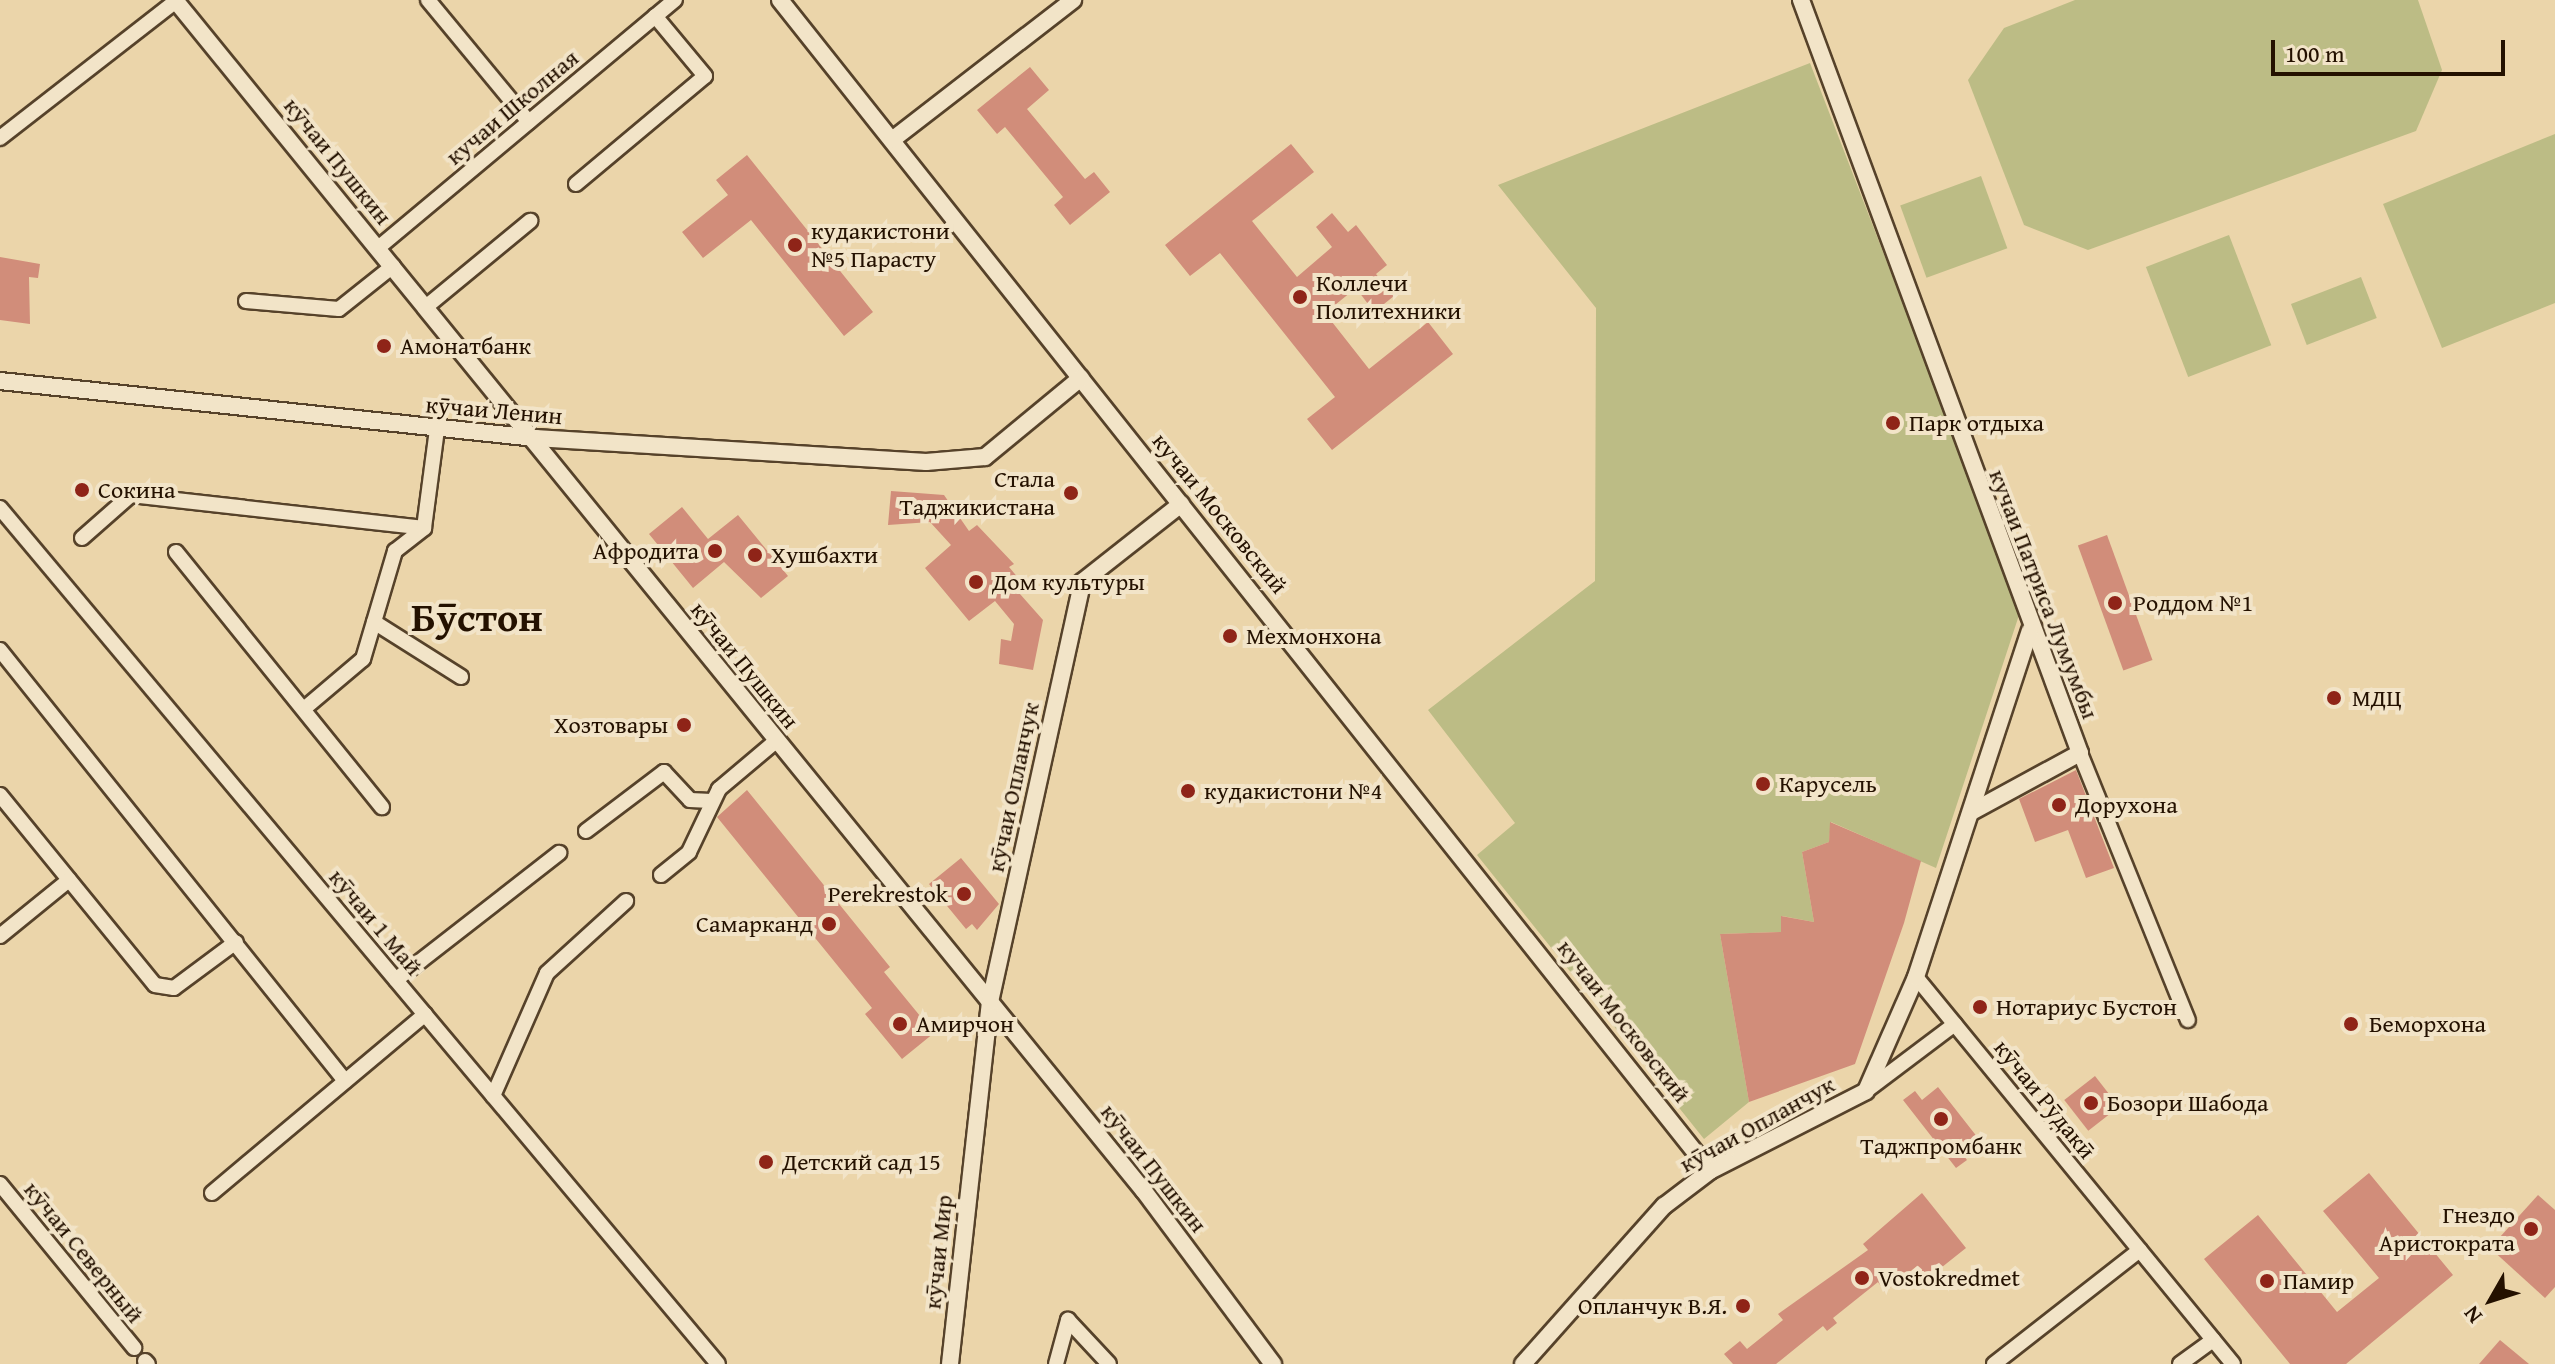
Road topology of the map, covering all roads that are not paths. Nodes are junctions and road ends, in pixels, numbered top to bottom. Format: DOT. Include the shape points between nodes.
graph roads {
  1 [pos="176,0"];
  2 [pos="428,0"];
  3 [pos="675,0"];
  4 [pos="780,0"];
  5 [pos="1073,0"];
  6 [pos="1801,0"];
  7 [pos="655,16"];
  8 [pos="529,122"];
  9 [pos="0,138"];
  10 [pos="892,140"];
  11 [pos="576,184"];
  12 [pos="530,221"];
  13 [pos="378,248"];
  14 [pos="393,266"];
  15 [pos="246,301"];
  16 [pos="427,306"];
  17 [pos="1081,378"];
  18 [pos="0,381"];
  19 [pos="437,429"];
  20 [pos="535,438"];
  21 [pos="1181,504"];
  22 [pos="0,508"];
  23 [pos="424,528"];
  24 [pos="82,538"];
  25 [pos="176,552"];
  26 [pos="374,622"];
  27 [pos="2030,631"];
  28 [pos="0,650"];
  29 [pos="461,677"];
  30 [pos="305,708"];
  31 [pos="776,741"];
  32 [pos="2080,753"];
  33 [pos="0,795"];
  34 [pos="711,801"];
  35 [pos="382,807"];
  36 [pos="1973,811"];
  37 [pos="586,831"];
  38 [pos="559,853"];
  39 [pos="661,875"];
  40 [pos="69,880"];
  41 [pos="626,901"];
  42 [pos="0,936"];
  43 [pos="236,942"];
  44 [pos="1916,977"];
  45 [pos="396,980"];
  46 [pos="990,1002"];
  47 [pos="425,1014"];
  48 [pos="2188,1020"];
  49 [pos="1955,1024"];
  50 [pos="345,1081"];
  51 [pos="1866,1091"];
  52 [pos="493,1096"];
  53 [pos="1710,1171"];
  54 [pos="0,1184"];
  55 [pos="212,1193"];
  56 [pos="2140,1250"];
  57 [pos="2213,1340"];
  58 [pos="134,1348"];
  59 [pos="718,1364"];
  60 [pos="950,1364"];
  61 [pos="1056,1364"];
  62 [pos="1109,1364"];
  63 [pos="1273,1364"];
  64 [pos="1523,1364"];
  65 [pos="1994,1364"];
  66 [pos="2180,1364"];
  67 [pos="2233,1364"];
  1 -- 9 [label="street"];
  1 -- 13 [label="street, кӯчаи Пушкин"];
  2 -- 8 [label="street"];
  3 -- 7 [label="street, кучаи Школная"];
  4 -- 10 [label="street, кучаи Московский"];
  5 -- 10 [label="street"];
  6 -- 27 [label="street, кучаи Патриса Лумумбы"];
  7 -- 8 [label="street, кучаи Школная"];
  7 -- 11 [label="street" via="705,76"];
  8 -- 13 [label="street, кучаи Школная"];
  10 -- 17 [label="street, кучаи Московский"];
  12 -- 16 [label="street"];
  13 -- 14 [label="street, кӯчаи Пушкин"];
  14 -- 15 [label="street" via="339,309"];
  14 -- 16 [label="street, кӯчаи Пушкин"];
  16 -- 20 [label="street, кӯчаи Пушкин"];
  17 -- 20 [label="street, кӯчаи Ленин" via="985,457 926,462"];
  17 -- 21 [label="street, кучаи Московский"];
  18 -- 19 [label="street, кӯчаи Ленин"];
  19 -- 20 [label="street, кӯчаи Ленин"];
  19 -- 23 [label="street"];
  20 -- 31 [label="street, кӯчаи Пушкин"];
  21 -- 46 [label="street, кӯчаи Опланчук" via="1082,582"];
  21 -- 53 [label="street, кучаи Московский"];
  22 -- 45 [label="street, кӯчаи 1 Май"];
  23 -- 24 [label="street" via="131,495"];
  23 -- 26 [label="street" via="395,551"];
  25 -- 30 [label="street"];
  26 -- 29 [label="street"];
  26 -- 30 [label="street" via="363,659"];
  27 -- 32 [label="street, кучаи Патриса Лумумбы"];
  27 -- 36 [label="street, кӯчаи Опланчук"];
  28 -- 43 [label="street"];
  30 -- 35 [label="street"];
  31 -- 34 [label="street"];
  31 -- 46 [label="street, кӯчаи Пушкин"];
  32 -- 36 [label="street"];
  32 -- 48 [label="street, кучаи Патриса Лумумбы"];
  33 -- 40 [label="street"];
  34 -- 37 [label="street" via="690,800 664,772"];
  34 -- 39 [label="street" via="689,852"];
  36 -- 44 [label="street, кӯчаи Опланчук"];
  38 -- 45 [label="street"];
  40 -- 42 [label="street"];
  40 -- 43 [label="street" via="165,990"];
  41 -- 52 [label="street" via="547,973"];
  43 -- 50 [label="street"];
  44 -- 49 [label="street, кӯчаи Рӯдакӣ"];
  44 -- 51 [label="street, кӯчаи Опланчук"];
  45 -- 47 [label="street, кӯчаи 1 Май"];
  46 -- 60 [label="street, кӯчаи Мир"];
  46 -- 63 [label="street, кӯчаи Пушкин"];
  47 -- 50 [label="street"];
  47 -- 52 [label="street, кӯчаи 1 Май"];
  49 -- 51 [label="street"];
  49 -- 56 [label="street, кӯчаи Рӯдакӣ"];
  50 -- 55 [label="street"];
  51 -- 53 [label="street, кӯчаи Опланчук"];
  52 -- 59 [label="street, кӯчаи 1 Май"];
  53 -- 64 [label="street, кӯчаи Опланчук" via="1664,1206"];
  54 -- 58 [label="street, кӯчаи Северный"];
  56 -- 57 [label="street, кӯчаи Рӯдакӣ"];
  56 -- 65 [label="street"];
  57 -- 66 [label="street"];
  57 -- 67 [label="street, кӯчаи Рӯдакӣ"];
  61 -- 62 [label="street" via="1068,1320"];
}
